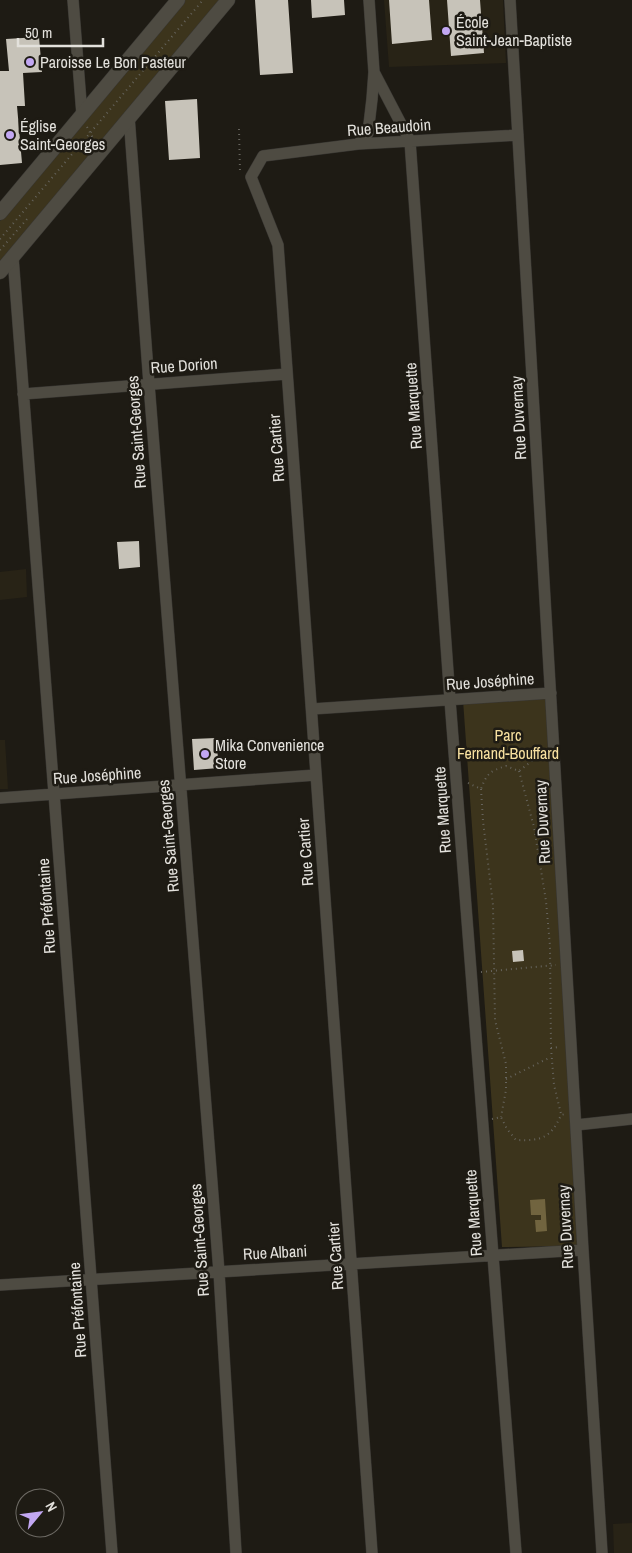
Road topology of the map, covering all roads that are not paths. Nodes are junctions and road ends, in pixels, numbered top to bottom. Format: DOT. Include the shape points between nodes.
graph roads {
  1 [pos="72,0"];
  2 [pos="178,0"];
  3 [pos="228,0"];
  4 [pos="368,0"];
  5 [pos="510,0"];
  6 [pos="374,72"];
  7 [pos="82,115"];
  8 [pos="129,116"];
  9 [pos="518,135"];
  10 [pos="410,141"];
  11 [pos="358,144"];
  12 [pos="251,177"];
  13 [pos="0,213"];
  14 [pos="12,257"];
  15 [pos="0,272"];
  16 [pos="287,374"];
  17 [pos="149,384"];
  18 [pos="23,394"];
  19 [pos="551,693"];
  20 [pos="450,700"];
  21 [pos="312,709"];
  22 [pos="316,775"];
  23 [pos="180,785"];
  24 [pos="54,794"];
  25 [pos="0,798"];
  26 [pos="632,1119"];
  27 [pos="576,1125"];
  28 [pos="583,1250"];
  29 [pos="492,1255"];
  30 [pos="352,1264"];
  31 [pos="219,1272"];
  32 [pos="92,1280"];
  33 [pos="0,1285"];
  34 [pos="112,1553"];
  35 [pos="236,1553"];
  36 [pos="372,1553"];
  37 [pos="516,1553"];
  38 [pos="602,1553"];
  1 -- 7 [label="street"];
  2 -- 7 [label="street"];
  3 -- 8 [label="street"];
  4 -- 6 [label="street, Rue Marquette"];
  5 -- 9 [label="street, Rue Duvernay"];
  6 -- 10 [label="street, Rue Marquette"];
  6 -- 11 [label="street, Rue Marquette" via="368,133"];
  7 -- 13 [label="street"];
  8 -- 14 [label="street"];
  8 -- 17 [label="street, Rue Saint-Georges"];
  9 -- 10 [label="street, Rue Beaudoin"];
  9 -- 19 [label="street, Rue Duvernay"];
  10 -- 11 [label="street, Rue Beaudoin"];
  10 -- 20 [label="street, Rue Marquette"];
  11 -- 12 [label="street, Rue Beaudoin" via="263,156"];
  12 -- 16 [label="street, Rue Cartier" via="278,245"];
  14 -- 15 [label="street"];
  14 -- 18 [label="street, Rue Préfontaine"];
  16 -- 17 [label="street, Rue Dorion"];
  16 -- 21 [label="street, Rue Cartier"];
  17 -- 18 [label="street, Rue Dorion"];
  17 -- 23 [label="street, Rue Saint-Georges"];
  18 -- 24 [label="street, Rue Préfontaine"];
  19 -- 20 [label="street, Rue Joséphine"];
  19 -- 27 [label="street, Rue Duvernay"];
  20 -- 21 [label="street, Rue Joséphine"];
  20 -- 29 [label="street, Rue Marquette"];
  21 -- 22 [label="street, Rue Cartier"];
  22 -- 23 [label="street, Rue Joséphine"];
  22 -- 30 [label="street, Rue Cartier"];
  23 -- 24 [label="street, Rue Joséphine"];
  23 -- 31 [label="street, Rue Saint-Georges"];
  24 -- 25 [label="street, Rue Joséphine"];
  24 -- 32 [label="street, Rue Préfontaine"];
  26 -- 27 [label="street"];
  27 -- 28 [label="street, Rue Duvernay"];
  28 -- 29 [label="street, Rue Albani"];
  28 -- 38 [label="street, Rue Duvernay"];
  29 -- 30 [label="street, Rue Albani"];
  29 -- 37 [label="street, Rue Marquette"];
  30 -- 31 [label="street, Rue Albani"];
  30 -- 36 [label="street, Rue Cartier"];
  31 -- 32 [label="street, Rue Albani"];
  31 -- 35 [label="street, Rue Saint-Georges"];
  32 -- 33 [label="street, Rue Albani"];
  32 -- 34 [label="street, Rue Préfontaine"];
}
